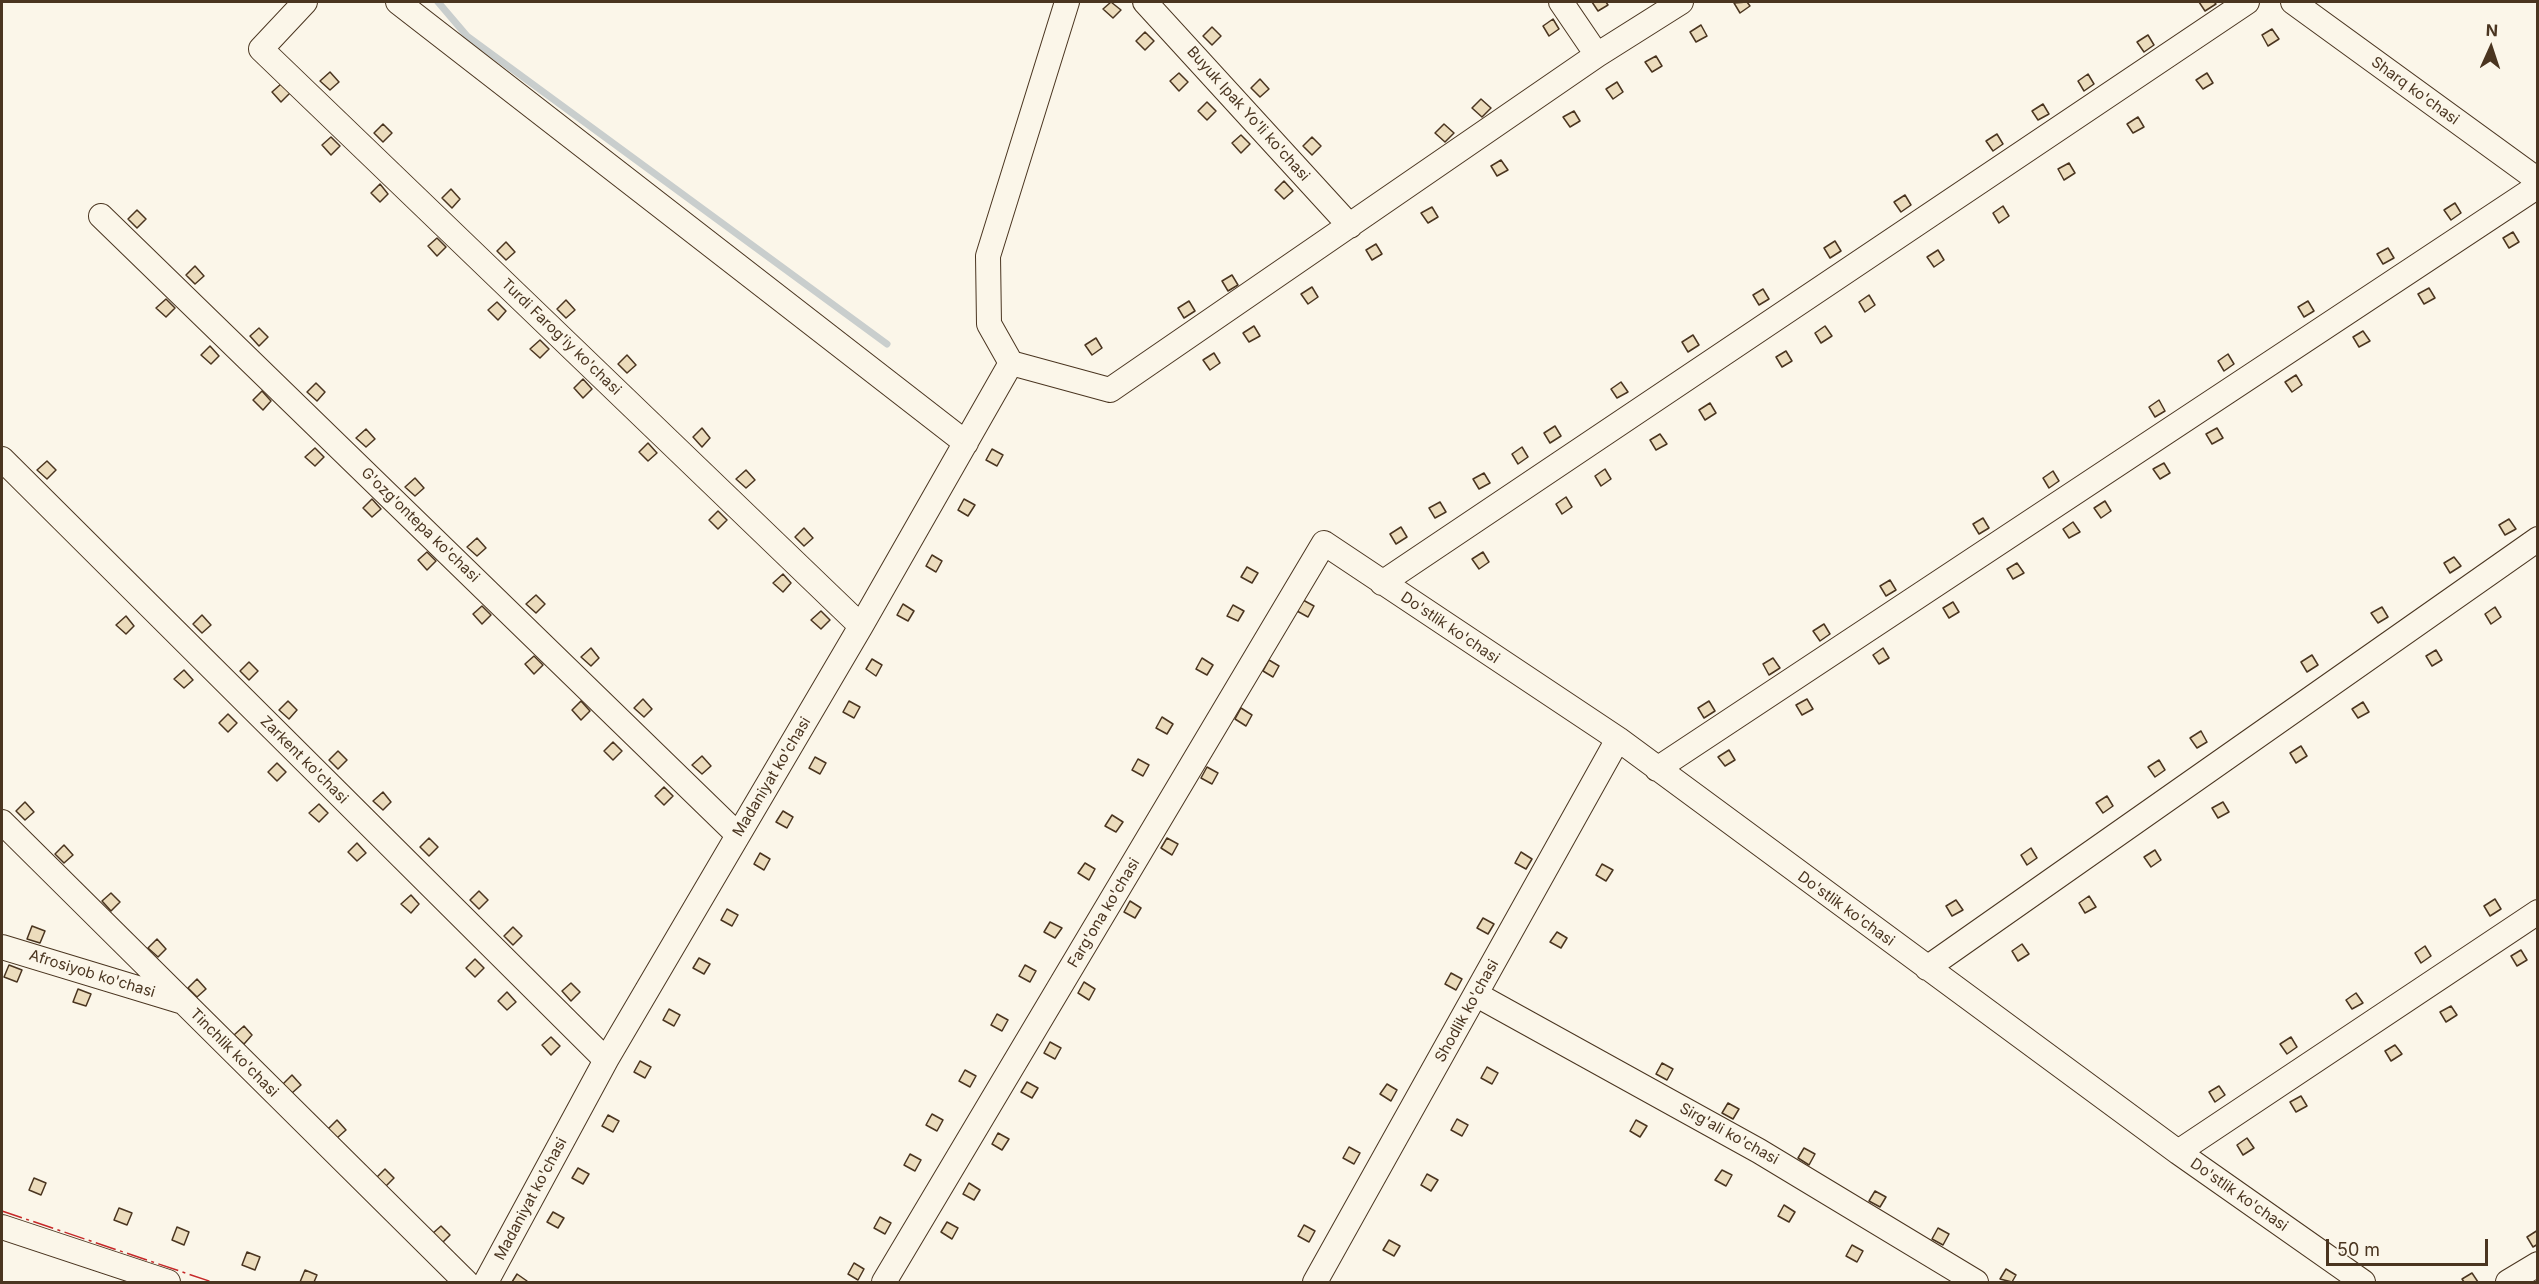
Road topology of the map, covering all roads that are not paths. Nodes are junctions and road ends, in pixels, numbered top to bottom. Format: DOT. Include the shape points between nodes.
graph roads {
  1 [pos="304,2"];
  2 [pos="398,2"];
  3 [pos="1067,2"];
  4 [pos="1145,2"];
  5 [pos="1561,2"];
  6 [pos="1681,2"];
  7 [pos="2247,2"];
  8 [pos="2293,2"];
  9 [pos="1598,55"];
  10 [pos="2538,180"];
  11 [pos="2538,186"];
  12 [pos="101,216"];
  13 [pos="1350,226"];
  14 [pos="1011,363"];
  15 [pos="966,443"];
  16 [pos="2,459"];
  17 [pos="2538,539"];
  18 [pos="1324,543"];
  19 [pos="1382,583"];
  20 [pos="861,626"];
  21 [pos="1618,739"];
  22 [pos="1657,769"];
  23 [pos="2,822"];
  24 [pos="738,835"];
  25 [pos="2538,912"];
  26 [pos="2,947"];
  27 [pos="1927,968"];
  28 [pos="1477,995"];
  29 [pos="182,1001"];
  30 [pos="606,1060"];
  31 [pos="2178,1152"];
  32 [pos="2,1227"];
  33 [pos="2538,1264"];
  34 [pos="1324,1280"];
  35 [pos="168,1282"];
  36 [pos="466,1282"];
  37 [pos="486,1282"];
  38 [pos="884,1282"];
  39 [pos="1976,1282"];
  40 [pos="2363,1282"];
  41 [pos="2508,1282"];
  1 -- 20 [label="street, Turdi Farog'iy ko'chasi" via="261,49"];
  2 -- 15 [label="street"];
  3 -- 14 [label="street" via="988,256 989,324"];
  4 -- 13 [label="street, Buyuk Ipak Yo'li ko'chasi"];
  5 -- 9 [label="street"];
  6 -- 9 [label="street"];
  7 -- 19 [label="street"];
  8 -- 10 [label="street, Sharq ko'chasi"];
  9 -- 13 [label="street"];
  11 -- 22 [label="street"];
  12 -- 24 [label="street, G'ozg'ontepa ko'chasi"];
  13 -- 14 [label="street" via="1110,390"];
  14 -- 15 [label="street, Madaniyat ko'chasi"];
  15 -- 20 [label="street, Madaniyat ko'chasi"];
  16 -- 30 [label="street, Zarkent ko'chasi"];
  17 -- 27 [label="street"];
  18 -- 19 [label="street, Do'stlik ko'chasi"];
  18 -- 38 [label="street, Farg'ona ko'chasi"];
  19 -- 21 [label="street, Do'stlik ko'chasi"];
  20 -- 24 [label="street, Madaniyat ko'chasi"];
  21 -- 22 [label="street, Do'stlik ko'chasi"];
  21 -- 28 [label="street, Shodlik ko'chasi"];
  22 -- 27 [label="street, Do'stlik ko'chasi"];
  23 -- 29 [label="street, Tinchlik ko'chasi"];
  24 -- 30 [label="street, Madaniyat ko'chasi"];
  25 -- 31 [label="street"];
  26 -- 29 [label="street, Afrosiyob ko'chasi"];
  27 -- 31 [label="street, Do'stlik ko'chasi"];
  28 -- 34 [label="street, Shodlik ko'chasi"];
  28 -- 39 [label="street, Sirg'ali ko'chasi" via="1759,1151"];
  29 -- 36 [label="street, Tinchlik ko'chasi"];
  30 -- 37 [label="street, Madaniyat ko'chasi"];
  31 -- 40 [label="street, Do'stlik ko'chasi"];
  32 -- 35 [label="street"];
  33 -- 41 [label="street"];
}
